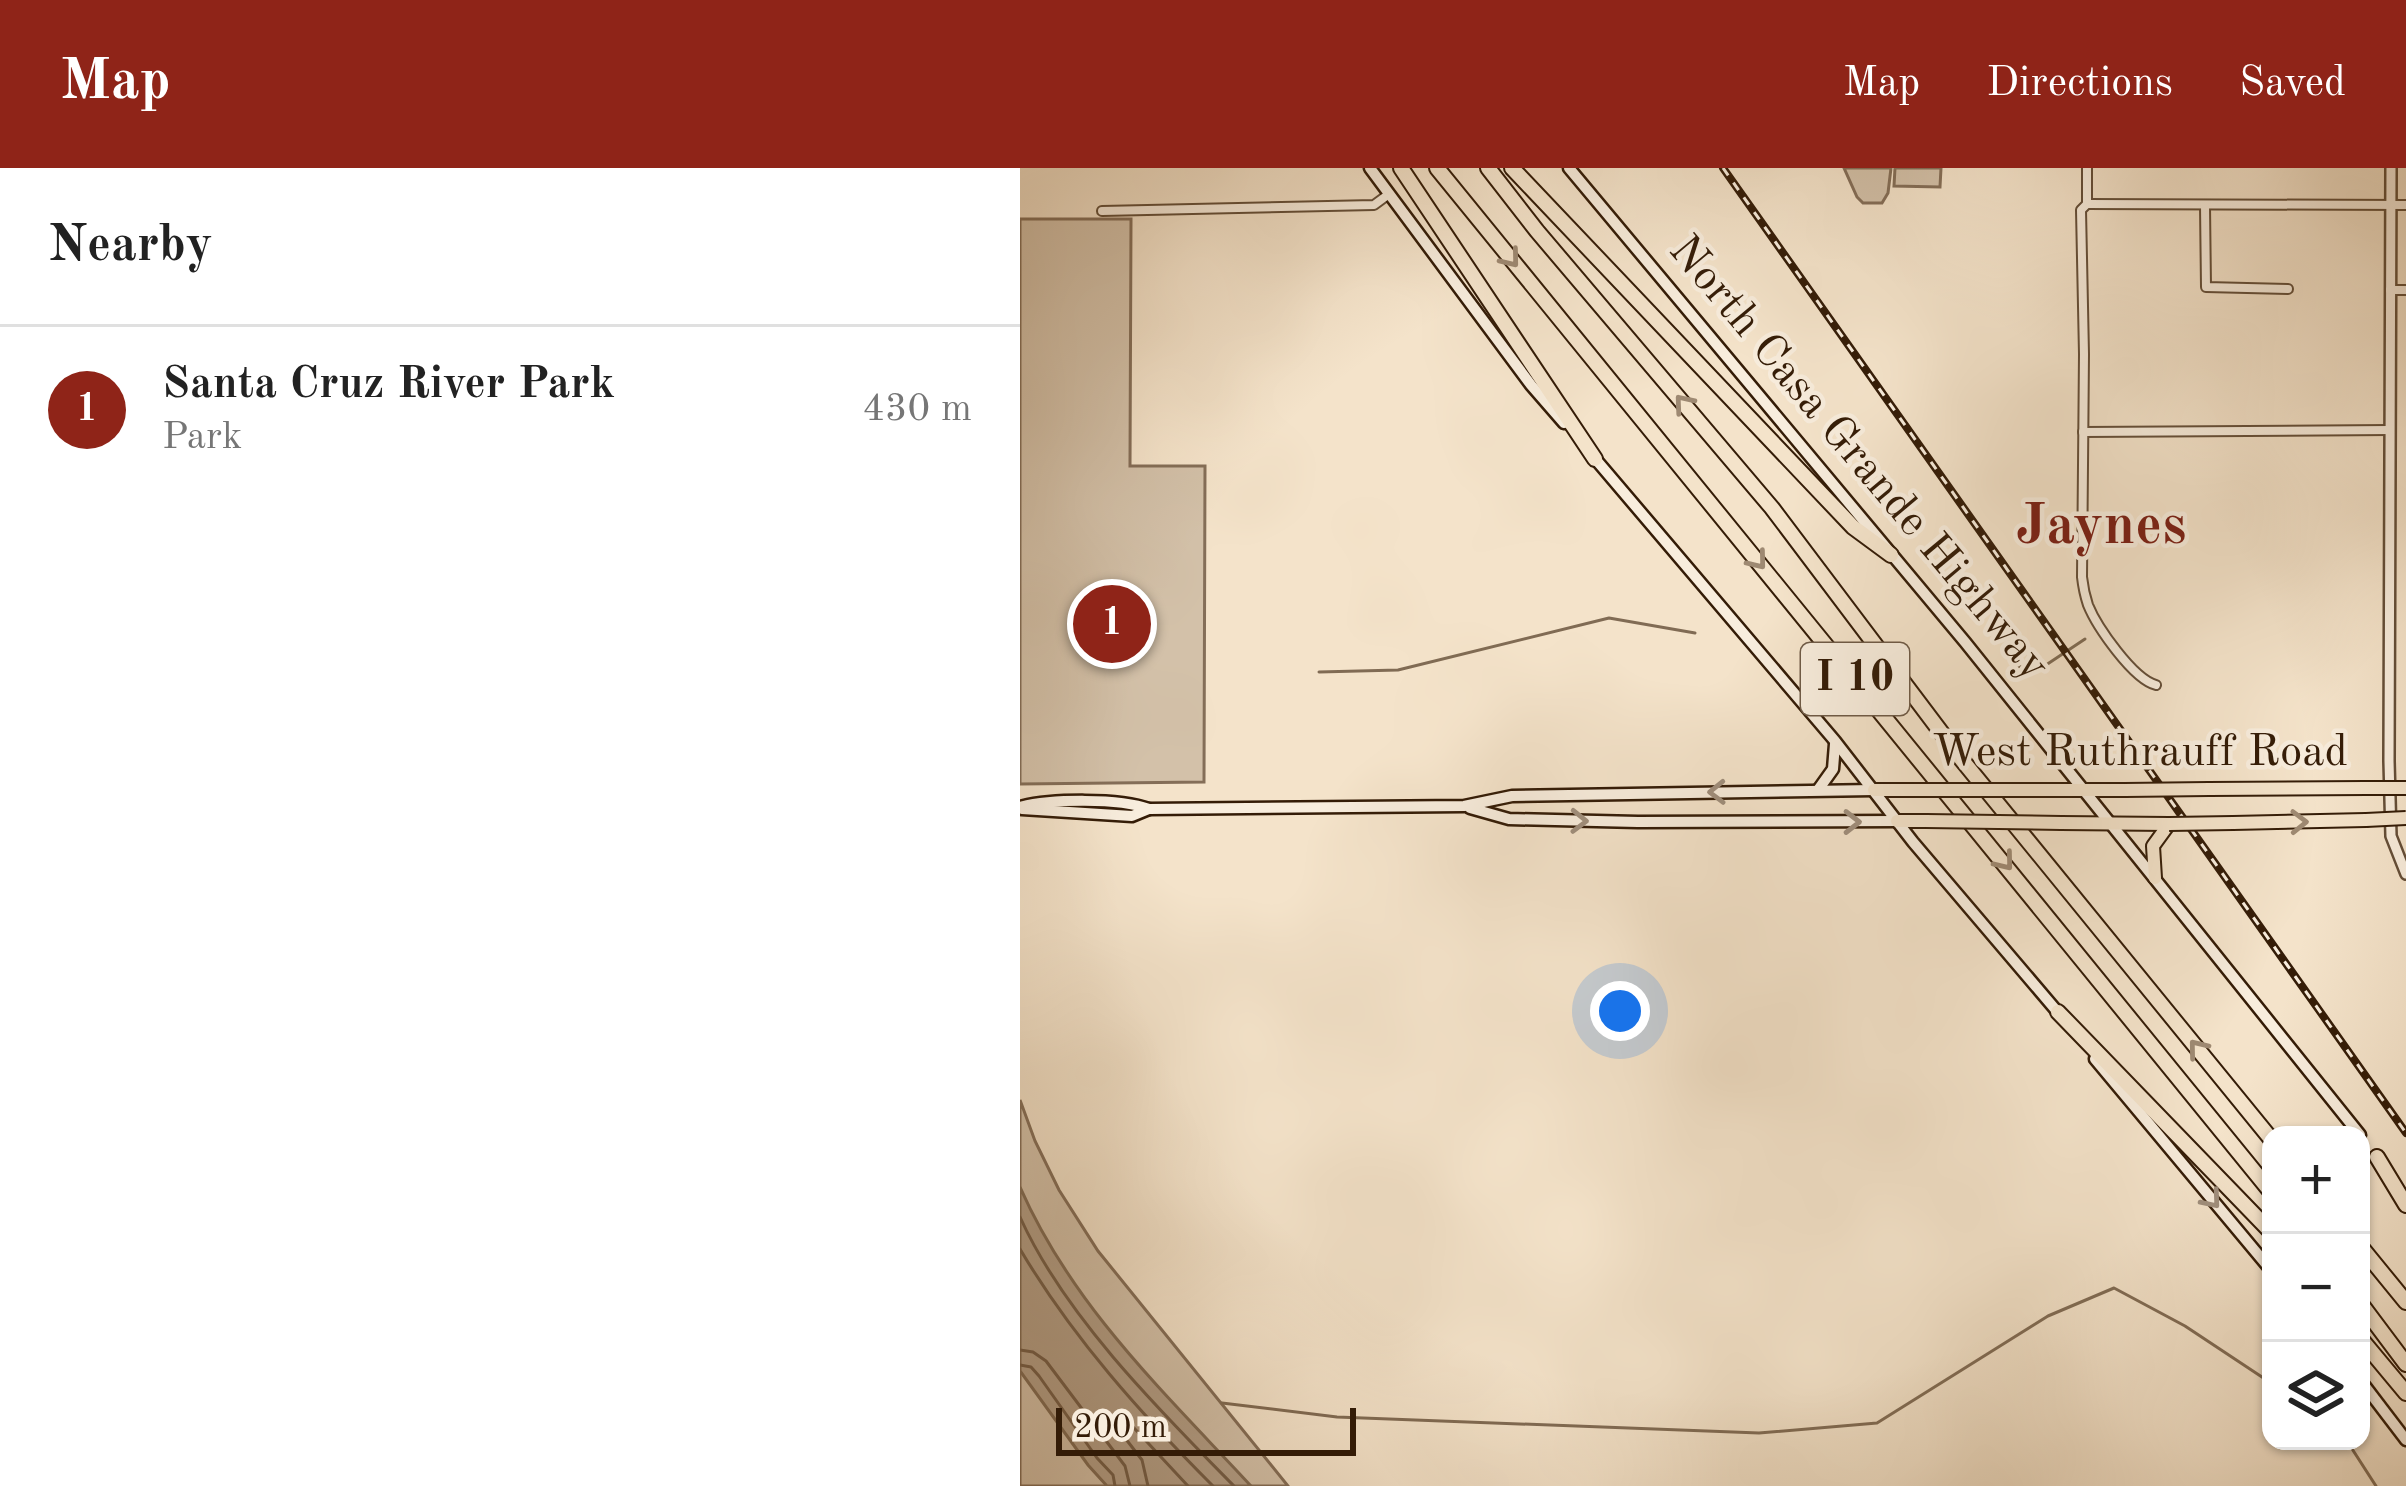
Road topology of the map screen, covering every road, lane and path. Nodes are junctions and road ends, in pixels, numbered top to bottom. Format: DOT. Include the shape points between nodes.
graph roads {
  1 [pos="1370,168"];
  2 [pos="1401,168"];
  3 [pos="1437,168"];
  4 [pos="1488,168"];
  5 [pos="1512,168"];
  6 [pos="1569,168"];
  7 [pos="2086,168"];
  8 [pos="2391,168"];
  9 [pos="1389,194"];
  10 [pos="2086,204"];
  11 [pos="2390,205"];
  12 [pos="2406,205"];
  13 [pos="2205,206"];
  14 [pos="1102,211"];
  15 [pos="2288,290"];
  16 [pos="2390,290"];
  17 [pos="2406,290"];
  18 [pos="2390,430"];
  19 [pos="2083,432"];
  20 [pos="1595,459"];
  21 [pos="1891,555"];
  22 [pos="2389,671"];
  23 [pos="2403,671"];
  24 [pos="2156,685"];
  25 [pos="1835,741"];
  26 [pos="2406,788"];
  27 [pos="1818,790"];
  28 [pos="1874,790"];
  29 [pos="2084,790"];
  30 [pos="1464,806"];
  31 [pos="1020,808"];
  32 [pos="2406,818"];
  33 [pos="1897,821"];
  34 [pos="2110,824"];
  35 [pos="2163,826"];
  36 [pos="2406,874"];
  37 [pos="2155,878"];
  38 [pos="2058,1012"];
  39 [pos="2354,1126"];
  40 [pos="2262,1128"];
  41 [pos="2370,1147"];
  42 [pos="2377,1157"];
  43 [pos="2262,1181"];
  44 [pos="2406,1200"];
  45 [pos="2262,1223"];
  46 [pos="2370,1258"];
  47 [pos="2262,1259"];
  48 [pos="2406,1302"];
  49 [pos="2370,1316"];
  50 [pos="2364,1342"];
  51 [pos="2406,1364"];
  52 [pos="2370,1393"];
  53 [pos="2406,1393"];
  54 [pos="2406,1440"];
  1 -- 9 [label="main road"];
  2 -- 20 [label="highway"];
  3 -- 43 [label="highway, I 10, one-way"];
  40 -- 4 [label="highway, I 10, one-way" via="1962,760 1772,508"];
  5 -- 21 [label="highway" via="1853,527"];
  6 -- 21 [label="main road, North Casa Grande Highway"];
  7 -- 10 [label="street"];
  8 -- 11 [label="street"];
  9 -- 14 [label="street" via="1374,205"];
  9 -- 20 [label="main road"];
  10 -- 13 [label="street"];
  10 -- 19 [label="street"];
  11 -- 12 [label="street"];
  11 -- 13 [label="street"];
  11 -- 16 [label="street"];
  13 -- 15 [label="street" via="2206,286"];
  16 -- 17 [label="street"];
  16 -- 18 [label="street"];
  18 -- 19 [label="street"];
  18 -- 22 [label="street"];
  19 -- 24 [label="street" via="2086,600 2136,674"];
  20 -- 25 [label="main road"];
  21 -- 29 [label="main road, North Casa Grande Highway"];
  22 -- 23 [label="street"];
  22 -- 36 [label="street" via="2394,848"];
  25 -- 27 [label="main road" via="1833,769"];
  25 -- 28 [label="main road"];
  26 -- 29 [label="main road, West Ruthrauff Road, bridge"];
  27 -- 28 [label="main road"];
  27 -- 30 [label="main road, one-way" via="1512,796"];
  28 -- 29 [label="main road, West Ruthrauff Road, bridge"];
  28 -- 33 [label="main road"];
  29 -- 34 [label="main road, North Casa Grande Highway"];
  30 -- 31 [label="main road"];
  30 -- 33 [label="main road, one-way" via="1509,819"];
  35 -- 32 [label="main road, West Ruthrauff Road, one-way, bridge"];
  33 -- 34 [label="main road, West Ruthrauff Road, bridge"];
  33 -- 38 [label="main road"];
  34 -- 35 [label="main road, West Ruthrauff Road"];
  34 -- 37 [label="main road, North Casa Grande Highway"];
  35 -- 37 [label="main road" via="2153,846"];
  37 -- 39 [label="main road, North Casa Grande Highway"];
  38 -- 45 [label="highway"];
  38 -- 47 [label="main road, one-way"];
  41 -- 42 [label="main road, North Casa Grande Highway"];
  42 -- 44 [label="highway"];
  46 -- 48 [label="highway"];
  49 -- 51 [label="highway"];
  50 -- 53 [label="highway"];
  52 -- 54 [label="main road"];
}
